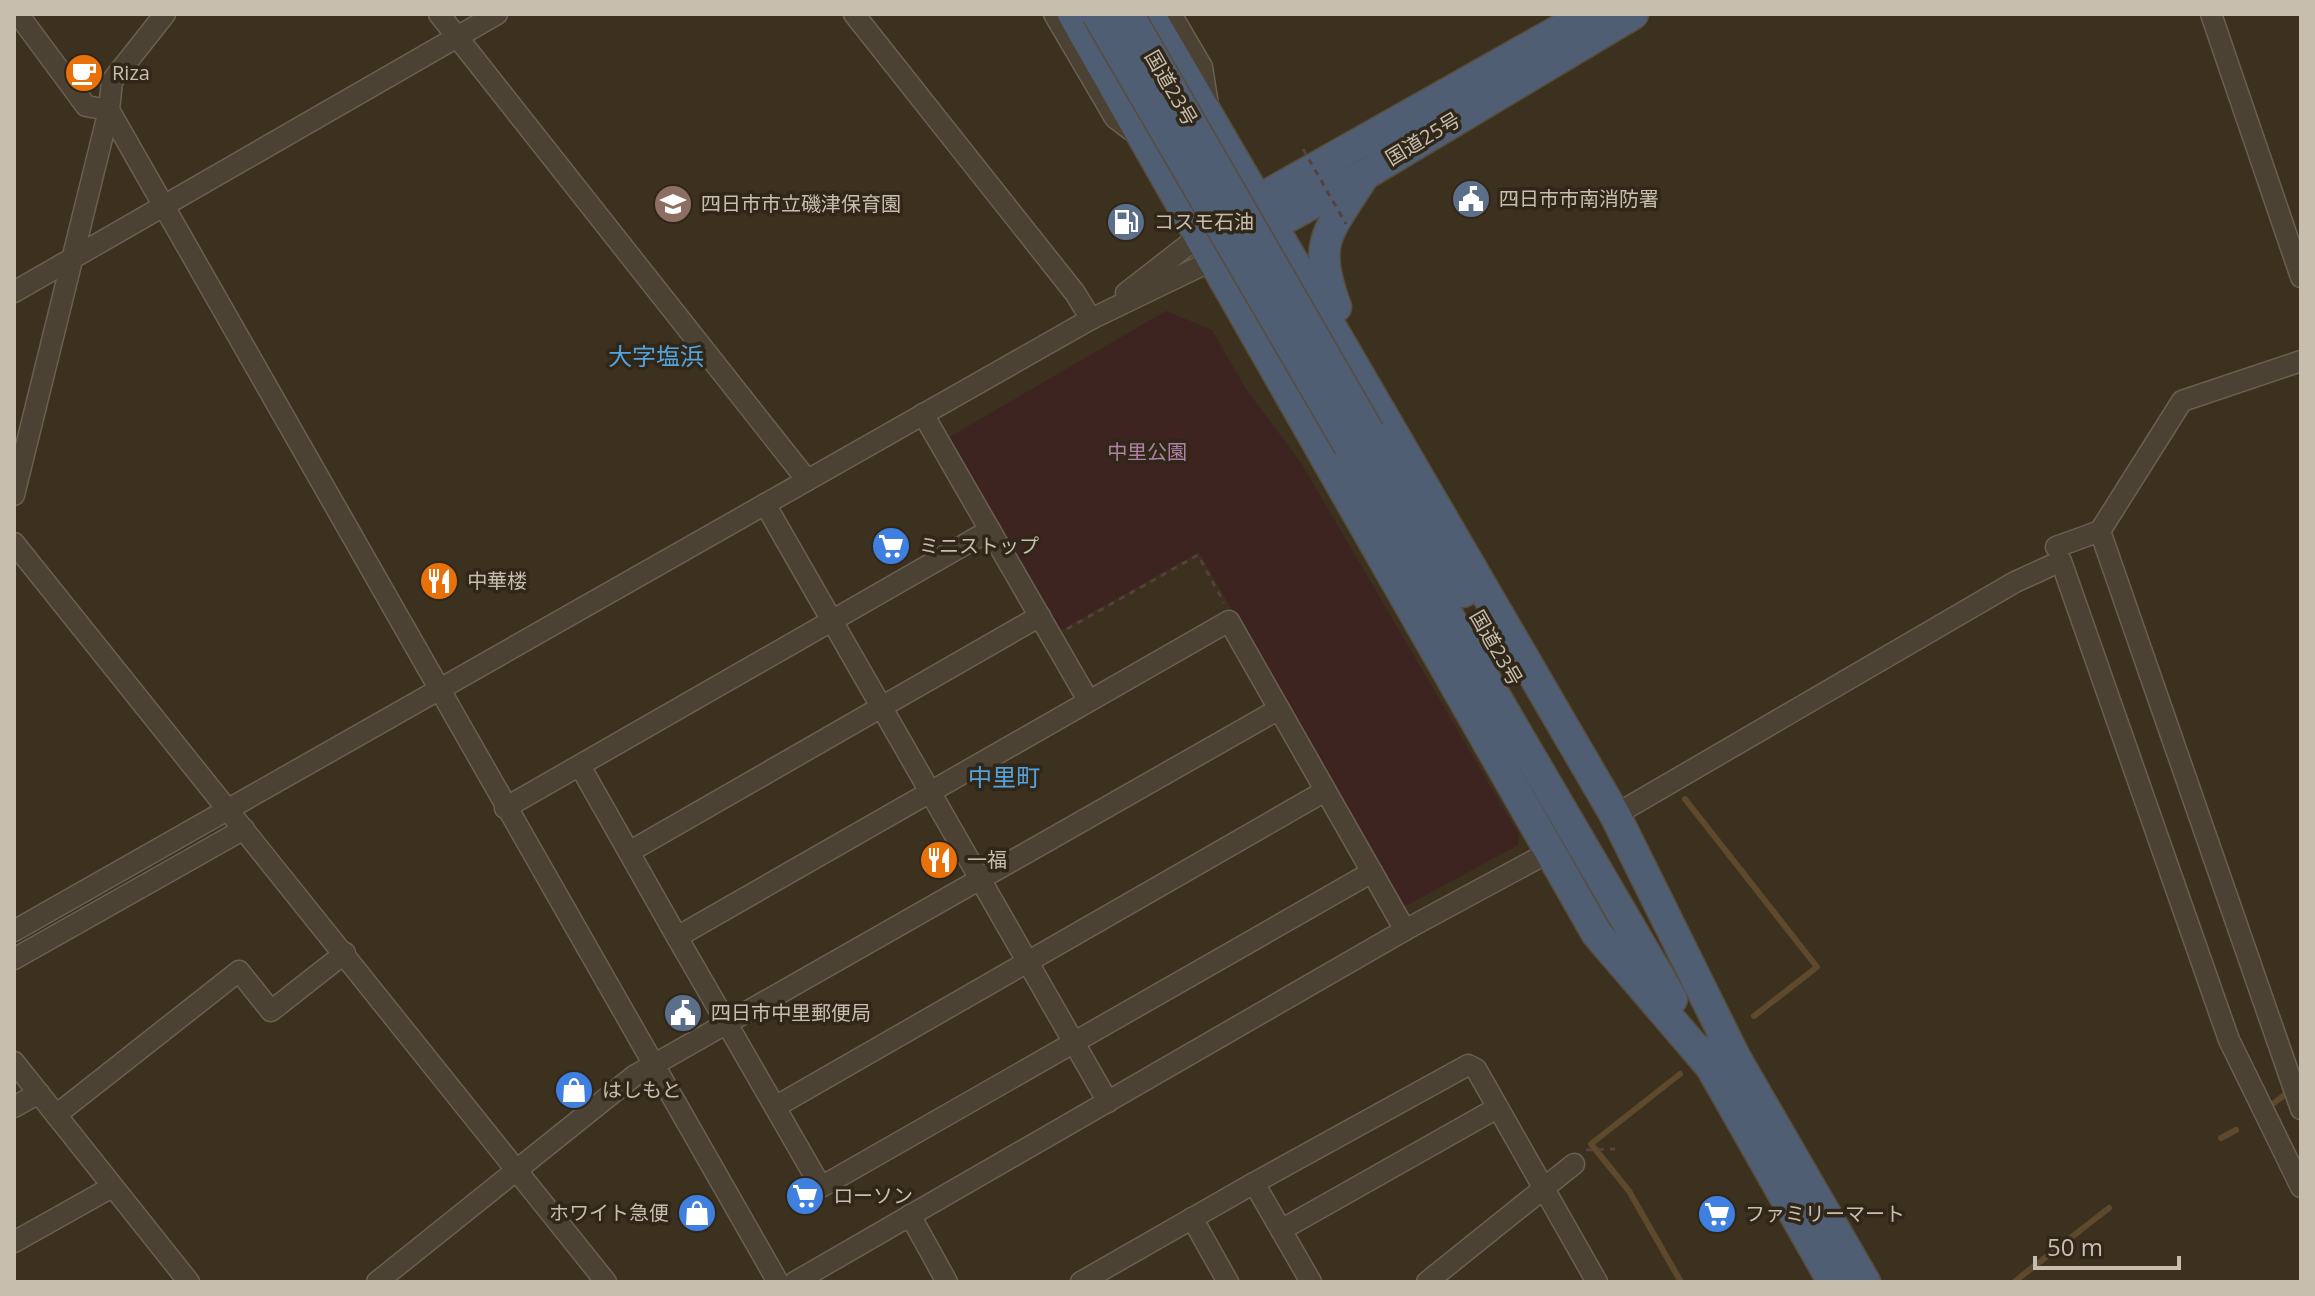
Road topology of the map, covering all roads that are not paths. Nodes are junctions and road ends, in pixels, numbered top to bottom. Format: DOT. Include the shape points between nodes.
graph roads {
  1 [pos="18,14"];
  2 [pos="165,14"];
  3 [pos="439,14"];
  4 [pos="497,14"];
  5 [pos="854,14"];
  6 [pos="1054,14"];
  7 [pos="1073,14"];
  8 [pos="1097,14"];
  9 [pos="1128,14"];
  10 [pos="1149,14"];
  11 [pos="1171,14"];
  12 [pos="1588,14"];
  13 [pos="1633,14"];
  14 [pos="2211,14"];
  15 [pos="456,37"];
  16 [pos="109,110"];
  17 [pos="1209,118"];
  18 [pos="1148,143"];
  19 [pos="1364,175"];
  20 [pos="164,208"];
  21 [pos="1266,212"];
  22 [pos="1205,249"];
  23 [pos="69,261"];
  24 [pos="2301,277"];
  25 [pos="14,292"];
  26 [pos="1091,319"];
  27 [pos="1340,338"];
  28 [pos="2301,361"];
  29 [pos="923,414"];
  30 [pos="1359,439"];
  31 [pos="807,480"];
  32 [pos="14,495"];
  33 [pos="765,504"];
  34 [pos="990,530"];
  35 [pos="2100,531"];
  36 [pos="14,543"];
  37 [pos="2056,547"];
  38 [pos="1040,616"];
  39 [pos="832,620"];
  40 [pos="439,688"];
  41 [pos="1088,700"];
  42 [pos="881,707"];
  43 [pos="1279,709"];
  44 [pos="580,766"];
  45 [pos="1325,791"];
  46 [pos="929,792"];
  47 [pos="505,808"];
  48 [pos="221,813"];
  49 [pos="1615,815"];
  50 [pos="244,829"];
  51 [pos="1551,851"];
  52 [pos="629,852"];
  53 [pos="1372,872"];
  54 [pos="980,879"];
  55 [pos="1405,930"];
  56 [pos="14,931"];
  57 [pos="677,937"];
  58 [pos="345,953"];
  59 [pos="14,959"];
  60 [pos="1028,962"];
  61 [pos="727,1024"];
  62 [pos="1073,1042"];
  63 [pos="14,1062"];
  64 [pos="1723,1062"];
  65 [pos="654,1064"];
  66 [pos="39,1093"];
  67 [pos="2296,1094"];
  68 [pos="1108,1102"];
  69 [pos="14,1107"];
  70 [pos="775,1107"];
  71 [pos="1497,1108"];
  72 [pos="56,1115"];
  73 [pos="1574,1164"];
  74 [pos="519,1170"];
  75 [pos="1254,1183"];
  76 [pos="112,1187"];
  77 [pos="2301,1187"];
  78 [pos="1545,1188"];
  79 [pos="910,1215"];
  80 [pos="1192,1218"];
  81 [pos="1281,1230"];
  82 [pos="14,1242"];
  83 [pos="189,1282"];
  84 [pos="377,1282"];
  85 [pos="606,1282"];
  86 [pos="778,1282"];
  87 [pos="795,1282"];
  88 [pos="947,1282"];
  89 [pos="1081,1282"];
  90 [pos="1228,1282"];
  91 [pos="1311,1282"];
  92 [pos="1427,1282"];
  93 [pos="1597,1282"];
  94 [pos="1833,1282"];
  95 [pos="1865,1282"];
  1 -- 16 [label="street" via="86,106"];
  2 -- 16 [label="street" via="112,81"];
  3 -- 15 [label="street"];
  4 -- 15 [label="street"];
  5 -- 26 [label="street"];
  6 -- 18 [label="street" via="1115,118"];
  7 -- 18 [label="highway"];
  8 -- 30 [label="highway, 国道23号, bridge"];
  9 -- 30 [label="highway, 国道23号, bridge"];
  10 -- 17 [label="highway"];
  11 -- 17 [label="street" via="1202,67"];
  12 -- 21 [label="highway, 国道25号"];
  13 -- 19 [label="highway, 国道25号"];
  14 -- 24 [label="street"];
  15 -- 20 [label="street"];
  15 -- 31 [label="street"];
  16 -- 20 [label="street"];
  16 -- 23 [label="street"];
  17 -- 21 [label="highway"];
  18 -- 22 [label="highway"];
  19 -- 21 [label="highway, 国道25号"];
  19 -- 27 [label="highway" via="1335,216 1324,246 1323,273"];
  20 -- 23 [label="street"];
  20 -- 40 [label="street"];
  21 -- 22 [label="highway, 国道25号"];
  21 -- 27 [label="highway"];
  22 -- 26 [label="street"];
  22 -- 51 [label="highway"];
  23 -- 25 [label="street"];
  23 -- 32 [label="street"];
  26 -- 29 [label="street"];
  27 -- 49 [label="highway"];
  28 -- 35 [label="street" via="2182,401"];
  29 -- 31 [label="street"];
  29 -- 34 [label="street"];
  30 -- 64 [label="highway, 国道23号"];
  31 -- 33 [label="street"];
  33 -- 39 [label="street"];
  33 -- 40 [label="street"];
  34 -- 38 [label="street"];
  34 -- 39 [label="street"];
  35 -- 37 [label="street"];
  35 -- 67 [label="street"];
  36 -- 48 [label="street"];
  38 -- 41 [label="street"];
  38 -- 42 [label="street"];
  39 -- 42 [label="street"];
  39 -- 44 [label="street"];
  40 -- 47 [label="street"];
  40 -- 48 [label="street"];
  41 -- 43 [label="street" via="1229,621"];
  41 -- 46 [label="street"];
  42 -- 46 [label="street"];
  42 -- 52 [label="street"];
  43 -- 45 [label="street"];
  43 -- 54 [label="street"];
  44 -- 47 [label="street"];
  44 -- 52 [label="street"];
  45 -- 53 [label="street"];
  45 -- 60 [label="street"];
  46 -- 54 [label="street"];
  46 -- 57 [label="street"];
  47 -- 65 [label="street"];
  48 -- 50 [label="street"];
  48 -- 56 [label="street"];
  49 -- 64 [label="highway"];
  49 -- 77 [label="street" via="2015,582 2061,561 2229,1040"];
  50 -- 58 [label="street"];
  50 -- 59 [label="street"];
  51 -- 55 [label="street"];
  51 -- 64 [label="highway" via="1597,934"];
  52 -- 57 [label="street"];
  53 -- 55 [label="street"];
  53 -- 62 [label="street"];
  54 -- 60 [label="street"];
  54 -- 61 [label="street"];
  55 -- 68 [label="street"];
  57 -- 61 [label="street"];
  58 -- 72 [label="street" via="271,1011 239,971"];
  58 -- 74 [label="street"];
  60 -- 62 [label="street"];
  60 -- 70 [label="street"];
  61 -- 65 [label="street"];
  61 -- 70 [label="street"];
  62 -- 68 [label="street"];
  62 -- 70 [label="street" via="821,1187"];
  63 -- 66 [label="street"];
  64 -- 94 [label="highway, 国道23号"];
  64 -- 95 [label="highway, 国道23号"];
  65 -- 74 [label="street"];
  65 -- 86 [label="street"];
  66 -- 69 [label="street"];
  66 -- 72 [label="street"];
  68 -- 79 [label="street"];
  71 -- 75 [label="street" via="1476,1069 1468,1065"];
  71 -- 78 [label="street"];
  71 -- 81 [label="street"];
  72 -- 76 [label="street"];
  73 -- 78 [label="street"];
  74 -- 84 [label="street"];
  74 -- 85 [label="street"];
  75 -- 80 [label="street"];
  75 -- 81 [label="street"];
  76 -- 82 [label="street"];
  76 -- 83 [label="street"];
  78 -- 92 [label="street"];
  78 -- 93 [label="street"];
  79 -- 87 [label="street"];
  79 -- 88 [label="street"];
  80 -- 89 [label="street"];
  80 -- 90 [label="street"];
  81 -- 91 [label="street"];
}
